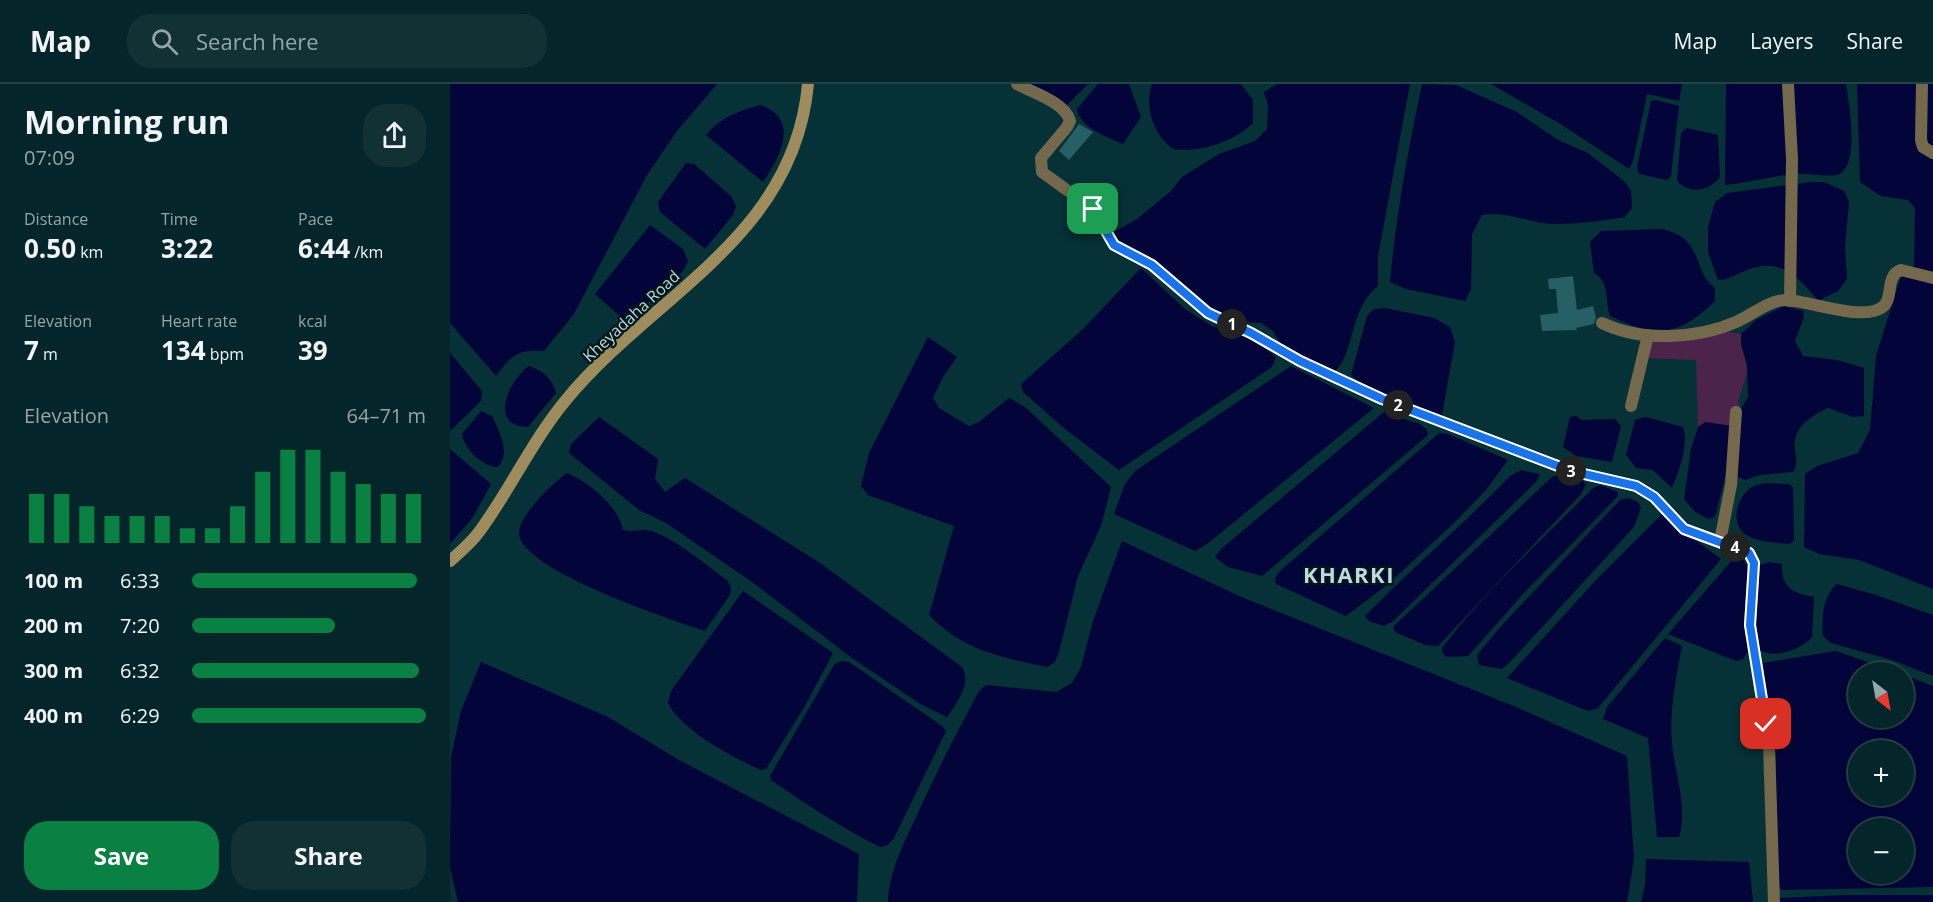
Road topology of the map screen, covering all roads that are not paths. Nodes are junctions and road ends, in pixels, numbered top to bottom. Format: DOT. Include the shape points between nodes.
graph roads {
  1 [pos="808,84"];
  2 [pos="1017,84"];
  3 [pos="1788,84"];
  4 [pos="1922,84"];
  5 [pos="1933,153"];
  6 [pos="1933,278"];
  7 [pos="1790,301"];
  8 [pos="1602,323"];
  9 [pos="1648,335"];
  10 [pos="1631,406"];
  11 [pos="1736,412"];
  12 [pos="1719,541"];
  13 [pos="450,561"];
  14 [pos="1774,902"];
  1 -- 13 [label="main road, Kheyadaha Road" via="794,144 780,178 757,214 733,244 567,399 477,535"];
  2 -- 12 [label="street" via="1059,106 1070,121 1041,158 1042,172 1093,209 1114,245 1152,265 1196,306 1382,399 1571,471 1636,486 1654,497 1684,529"];
  3 -- 7 [label="street" via="1792,159"];
  4 -- 5 [label="street" via="1921,140 1923,147"];
  6 -- 7 [label="street" via="1897,271 1886,304 1863,313"];
  7 -- 9 [label="street" via="1774,303 1722,327"];
  8 -- 9 [label="street" via="1616,330"];
  9 -- 10 [label="street"];
  11 -- 12 [label="street" via="1731,485"];
  12 -- 14 [label="street" via="1754,558 1750,625 1769,744"];
}
